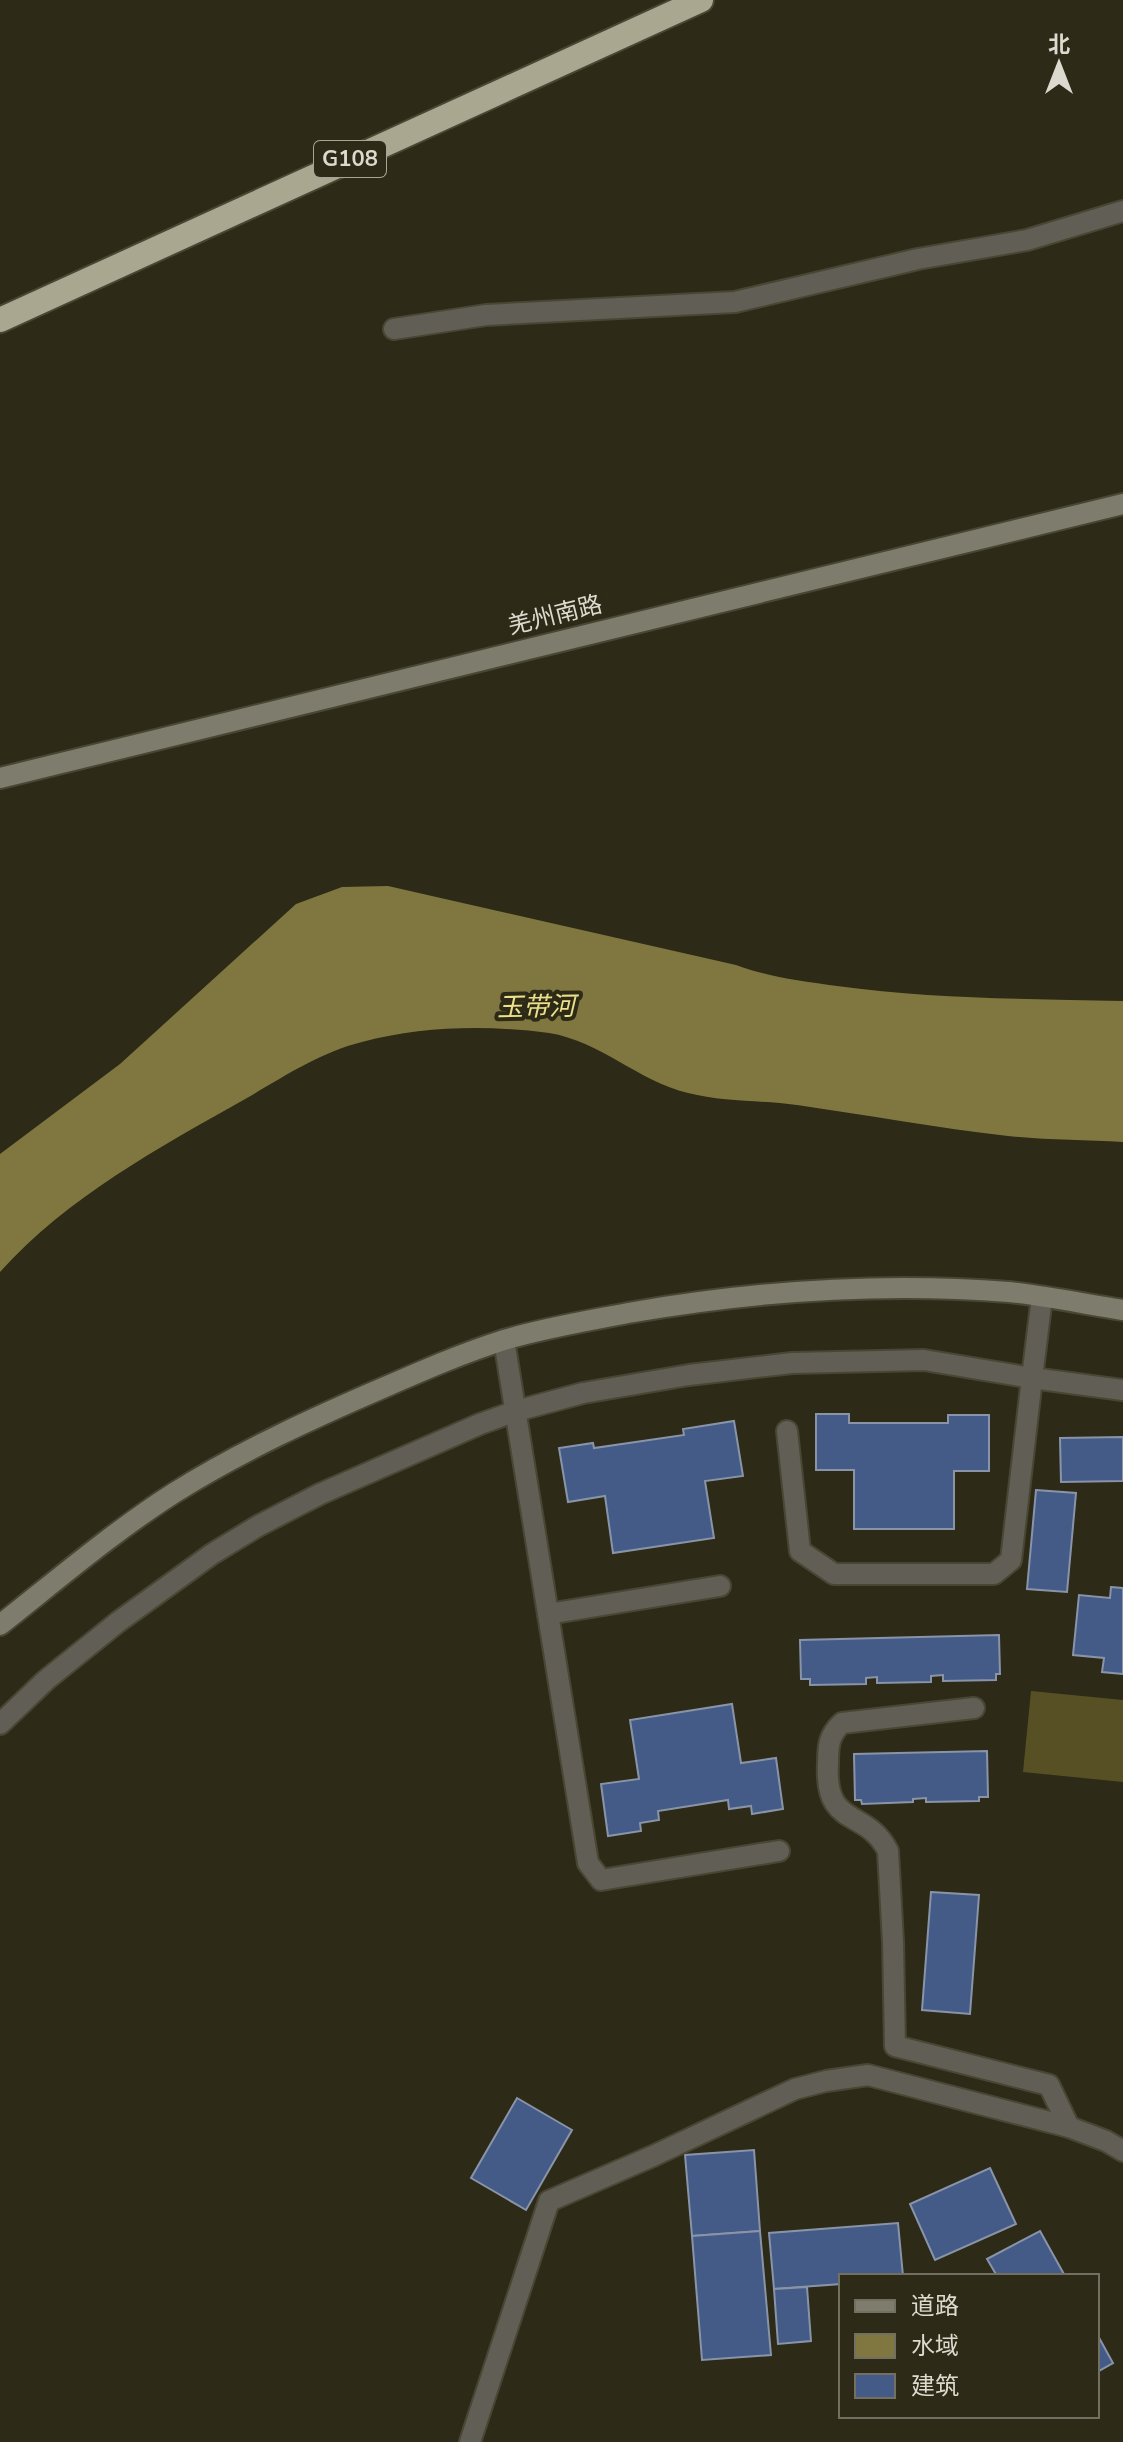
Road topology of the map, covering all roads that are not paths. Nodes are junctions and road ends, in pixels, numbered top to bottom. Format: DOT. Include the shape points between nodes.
graph roads {
  1 [pos="701,0"];
  2 [pos="1123,211"];
  3 [pos="0,320"];
  4 [pos="394,329"];
  5 [pos="1123,504"];
  6 [pos="0,778"];
  7 [pos="1042,1297"];
  8 [pos="1123,1310"];
  9 [pos="504,1340"];
  10 [pos="1032,1378"];
  11 [pos="1123,1390"];
  12 [pos="516,1411"];
  13 [pos="787,1431"];
  14 [pos="720,1586"];
  15 [pos="548,1614"];
  16 [pos="0,1625"];
  17 [pos="974,1708"];
  18 [pos="0,1724"];
  19 [pos="779,1851"];
  20 [pos="1069,2127"];
  21 [pos="1123,2151"];
  22 [pos="470,2442"];
  1 -- 3 [label="highway, G108"];
  2 -- 4 [label="street" via="1027,240 918,259 735,302 486,315"];
  5 -- 6 [label="street, 羌州南路"];
  7 -- 8 [label="street"];
  7 -- 9 [label="street" via="926,1289 786,1292 679,1305"];
  7 -- 10 [label="street"];
  9 -- 12 [label="street"];
  9 -- 16 [label="street" via="359,1398 224,1464 173,1494"];
  10 -- 11 [label="street"];
  10 -- 12 [label="street" via="924,1360 792,1363 583,1393"];
  10 -- 13 [label="street" via="1011,1560 994,1574 834,1574 800,1551"];
  12 -- 15 [label="street"];
  12 -- 18 [label="street" via="320,1494 212,1554 118,1622"];
  14 -- 15 [label="street"];
  15 -- 19 [label="street" via="588,1863 601,1880"];
  17 -- 20 [label="street" via="842,1723 829,1742 827,1786 837,1807 883,1841 888,1851 895,2046 1049,2085"];
  20 -- 21 [label="street"];
  20 -- 22 [label="street" via="868,2075 795,2089 549,2201"];
}
